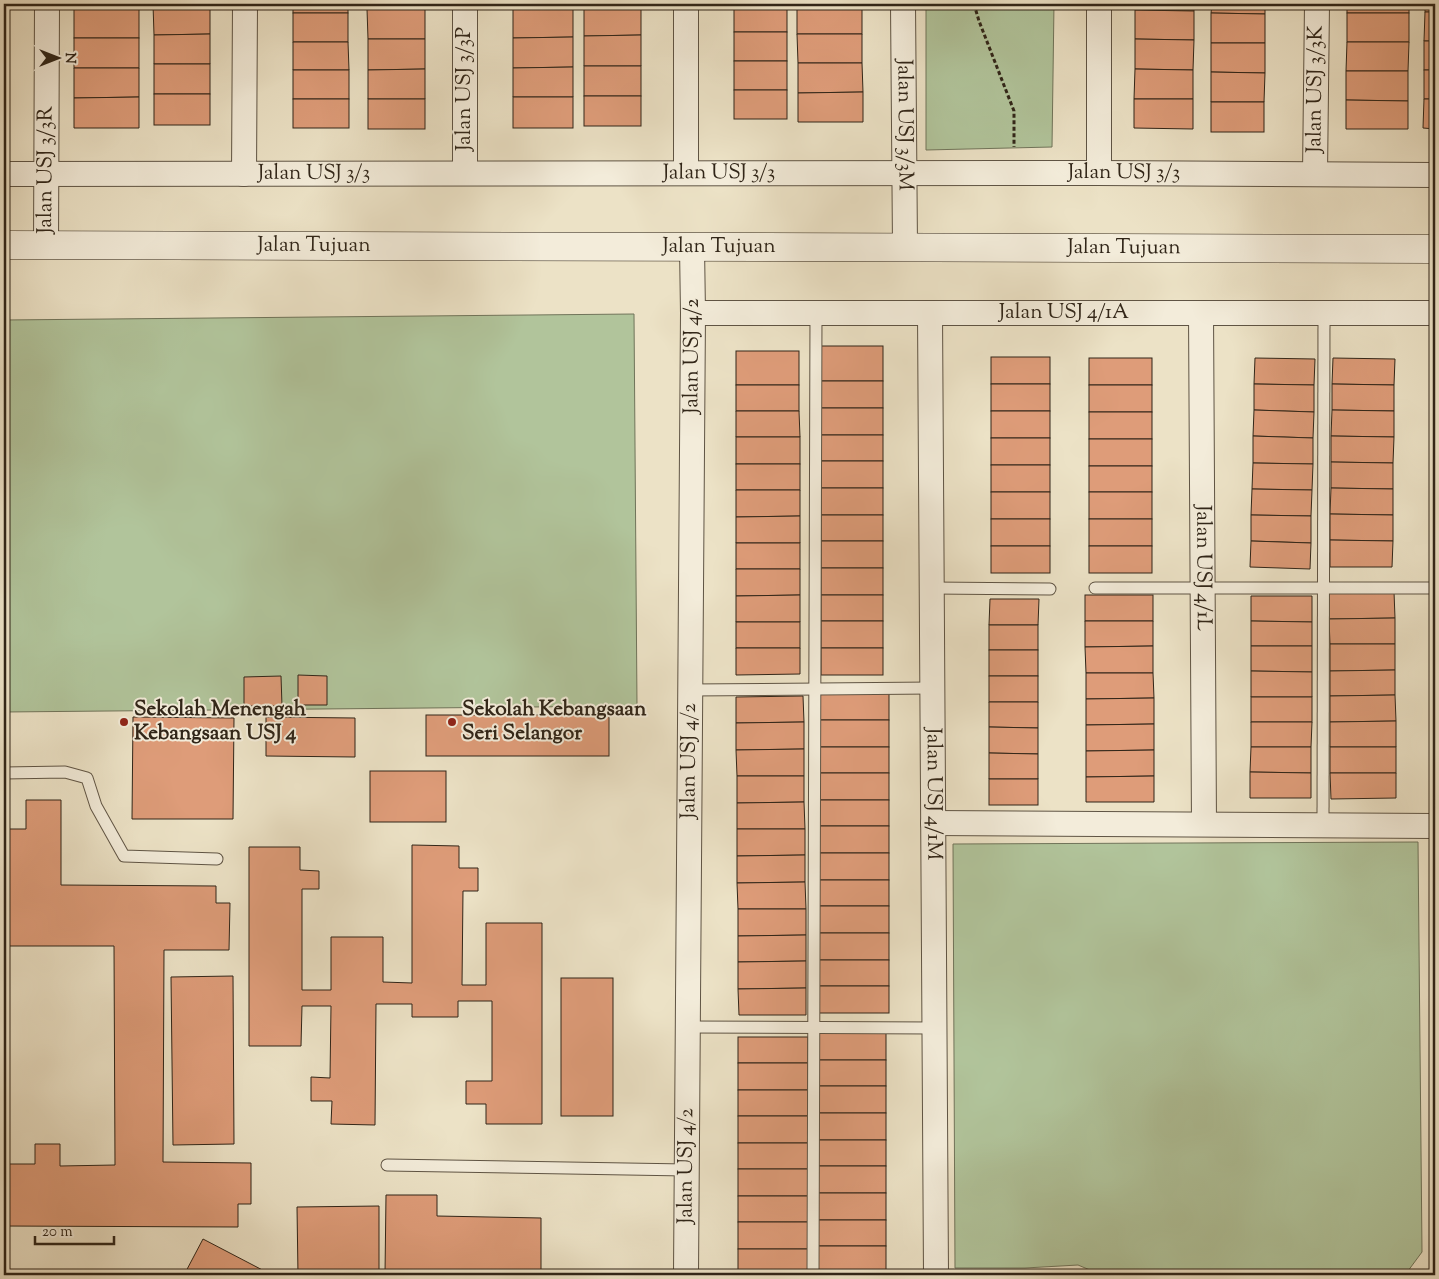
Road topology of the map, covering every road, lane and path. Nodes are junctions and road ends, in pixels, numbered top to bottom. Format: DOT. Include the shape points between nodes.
graph roads {
  1 [pos="47,4"];
  2 [pos="245,4"];
  3 [pos="465,4"];
  4 [pos="686,4"];
  5 [pos="903,4"];
  6 [pos="974,4"];
  7 [pos="1099,4"];
  8 [pos="1317,4"];
  9 [pos="905,173"];
  10 [pos="1015,173"];
  11 [pos="1099,173"];
  12 [pos="4,174"];
  13 [pos="46,174"];
  14 [pos="244,174"];
  15 [pos="465,174"];
  16 [pos="686,174"];
  17 [pos="1315,174"];
  18 [pos="1435,175"];
  19 [pos="4,245"];
  20 [pos="46,245"];
  21 [pos="692,247"];
  22 [pos="905,247"];
  23 [pos="1435,249"];
  24 [pos="693,313"];
  25 [pos="816,313"];
  26 [pos="930,313"];
  27 [pos="1201,313"];
  28 [pos="1324,313"];
  29 [pos="1435,313"];
  30 [pos="932,588"];
  31 [pos="1094,588"];
  32 [pos="1203,588"];
  33 [pos="1324,588"];
  34 [pos="1435,588"];
  35 [pos="1050,589"];
  36 [pos="932,688"];
  37 [pos="814,689"];
  38 [pos="690,690"];
  39 [pos="4,773"];
  40 [pos="933,822"];
  41 [pos="1204,824"];
  42 [pos="1323,825"];
  43 [pos="1435,826"];
  44 [pos="217,859"];
  45 [pos="687,1027"];
  46 [pos="814,1028"];
  47 [pos="934,1028"];
  48 [pos="387,1165"];
  49 [pos="686,1170"];
  50 [pos="686,1275"];
  51 [pos="813,1275"];
  52 [pos="936,1275"];
  1 -- 13 [label="street, Jalan USJ 3/3R"];
  2 -- 14 [label="street"];
  3 -- 15 [label="street, Jalan USJ 3/3P"];
  4 -- 16 [label="street"];
  5 -- 9 [label="street, Jalan USJ 3/3M"];
  6 -- 10 [label="path" via="978,22 1014,111"];
  7 -- 11 [label="street"];
  8 -- 17 [label="street, Jalan USJ 3/3K"];
  9 -- 10 [label="street, Jalan USJ 3/3"];
  9 -- 16 [label="street, Jalan USJ 3/3"];
  9 -- 22 [label="street, Jalan USJ 3/3M"];
  10 -- 11 [label="street, Jalan USJ 3/3"];
  11 -- 17 [label="street, Jalan USJ 3/3"];
  12 -- 13 [label="street, Jalan USJ 3/3"];
  13 -- 14 [label="street, Jalan USJ 3/3"];
  13 -- 20 [label="street, Jalan USJ 3/3R"];
  14 -- 15 [label="street, Jalan USJ 3/3"];
  15 -- 16 [label="street, Jalan USJ 3/3"];
  17 -- 18 [label="street, Jalan USJ 3/3"];
  19 -- 20 [label="street, Jalan Tujuan"];
  20 -- 21 [label="street, Jalan Tujuan"];
  21 -- 22 [label="street, Jalan Tujuan"];
  21 -- 24 [label="street, Jalan USJ 4/2"];
  22 -- 23 [label="street, Jalan Tujuan"];
  24 -- 25 [label="street, Jalan USJ 4/1A"];
  24 -- 38 [label="street, Jalan USJ 4/2"];
  25 -- 26 [label="street, Jalan USJ 4/1A"];
  25 -- 37 [label="lane"];
  26 -- 27 [label="street, Jalan USJ 4/1A"];
  26 -- 30 [label="street, Jalan USJ 4/1M"];
  27 -- 28 [label="street, Jalan USJ 4/1A"];
  27 -- 32 [label="street, Jalan USJ 4/1L"];
  28 -- 29 [label="street, Jalan USJ 4/1A"];
  28 -- 33 [label="lane"];
  30 -- 35 [label="lane"];
  30 -- 36 [label="street, Jalan USJ 4/1M"];
  31 -- 32 [label="lane"];
  32 -- 33 [label="lane"];
  32 -- 41 [label="street, Jalan USJ 4/1L"];
  33 -- 34 [label="lane"];
  33 -- 42 [label="lane"];
  36 -- 37 [label="lane"];
  36 -- 40 [label="street, Jalan USJ 4/1M"];
  37 -- 38 [label="lane"];
  37 -- 46 [label="lane"];
  38 -- 45 [label="street, Jalan USJ 4/2"];
  39 -- 44 [label="lane" via="65,772 87,778 96,806 124,856"];
  40 -- 41 [label="street"];
  40 -- 47 [label="street, Jalan USJ 4/1M"];
  41 -- 42 [label="street"];
  42 -- 43 [label="street"];
  45 -- 46 [label="lane"];
  45 -- 49 [label="street, Jalan USJ 4/2"];
  46 -- 47 [label="lane"];
  46 -- 51 [label="lane"];
  47 -- 52 [label="street, Jalan USJ 4/1M"];
  48 -- 49 [label="lane"];
  49 -- 50 [label="street, Jalan USJ 4/2"];
}
